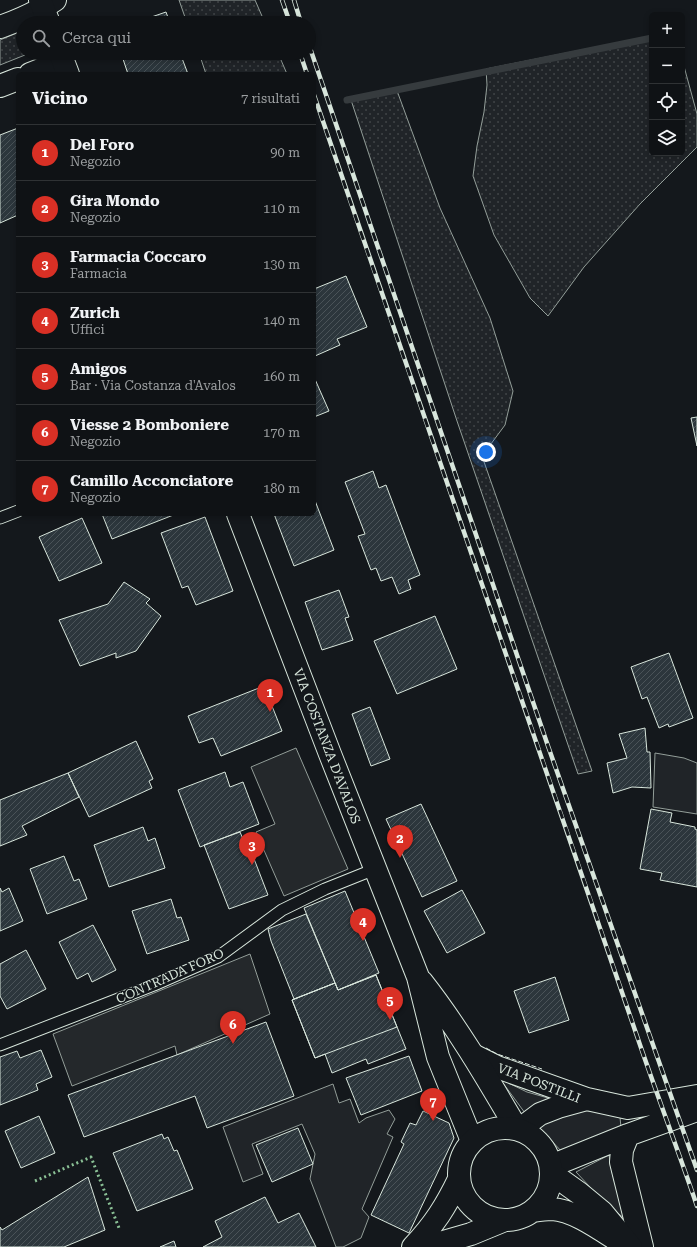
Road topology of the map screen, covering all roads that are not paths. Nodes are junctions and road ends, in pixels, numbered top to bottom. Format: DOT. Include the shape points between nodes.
graph roads {
  1 [pos="47,8"];
  2 [pos="29,16"];
  3 [pos="16,21"];
  4 [pos="0,27"];
  5 [pos="64,63"];
  6 [pos="36,72"];
  7 [pos="16,80"];
  8 [pos="0,86"];
  9 [pos="16,512"];
  10 [pos="239,516"];
  11 [pos="0,518"];
  12 [pos="375,869"];
  13 [pos="418,977"];
  14 [pos="0,1045"];
  15 [pos="473,1055"];
  16 [pos="697,1096"];
  17 [pos="587,1099"];
  18 [pos="697,1110"];
  19 [pos="518,1129"];
  20 [pos="628,1135"];
  21 [pos="472,1141"];
  22 [pos="551,1170"];
  23 [pos="459,1179"];
  24 [pos="533,1211"];
  25 [pos="505,1220"];
  26 [pos="413,1247"];
  27 [pos="426,1247"];
  28 [pos="630,1247"];
  29 [pos="642,1247"];
  1 -- 2 [label="main road"];
  3 -- 4 [label="main road"];
  5 -- 6 [label="main road"];
  7 -- 8 [label="main road"];
  9 -- 11 [label="lane"];
  10 -- 12 [label="main road, VIA COSTANZA D'AVALOS"];
  12 -- 13 [label="main road, VIA COSTANZA D'AVALOS"];
  12 -- 14 [label="lane, CONTRADA FORO" via="282,910 218,957 154,985"];
  13 -- 15 [label="main road, VIA COSTANZA D'AVALOS"];
  13 -- 21 [label="main road, VIA COSTANZA D'AVALOS" via="438,1057"];
  15 -- 17 [label="main road, VIA POSTILLI" via="497,1067"];
  15 -- 19 [label="main road, VIA COSTANZA D'AVALOS"];
  16 -- 17 [label="main road" via="628,1108"];
  17 -- 19 [label="main road, VIA POSTILLI" via="540,1114"];
  18 -- 20 [label="main road"];
  19 -- 21 [label="main road" via="493,1129"];
  19 -- 22 [label="main road" via="531,1135 541,1144 547,1154"];
  20 -- 22 [label="main road"];
  20 -- 29 [label="main road" via="620,1162"];
  21 -- 23 [label="main road" via="463,1154"];
  22 -- 24 [label="main road" via="550,1186 545,1198"];
  22 -- 28 [label="main road" via="602,1212"];
  23 -- 25 [label="main road" via="462,1192 480,1212 492,1218"];
  23 -- 26 [label="main road" via="438,1218"];
  24 -- 25 [label="main road" via="520,1218"];
  24 -- 28 [label="main road" via="552,1209 569,1214"];
  25 -- 27 [label="main road" via="471,1234"];
}
